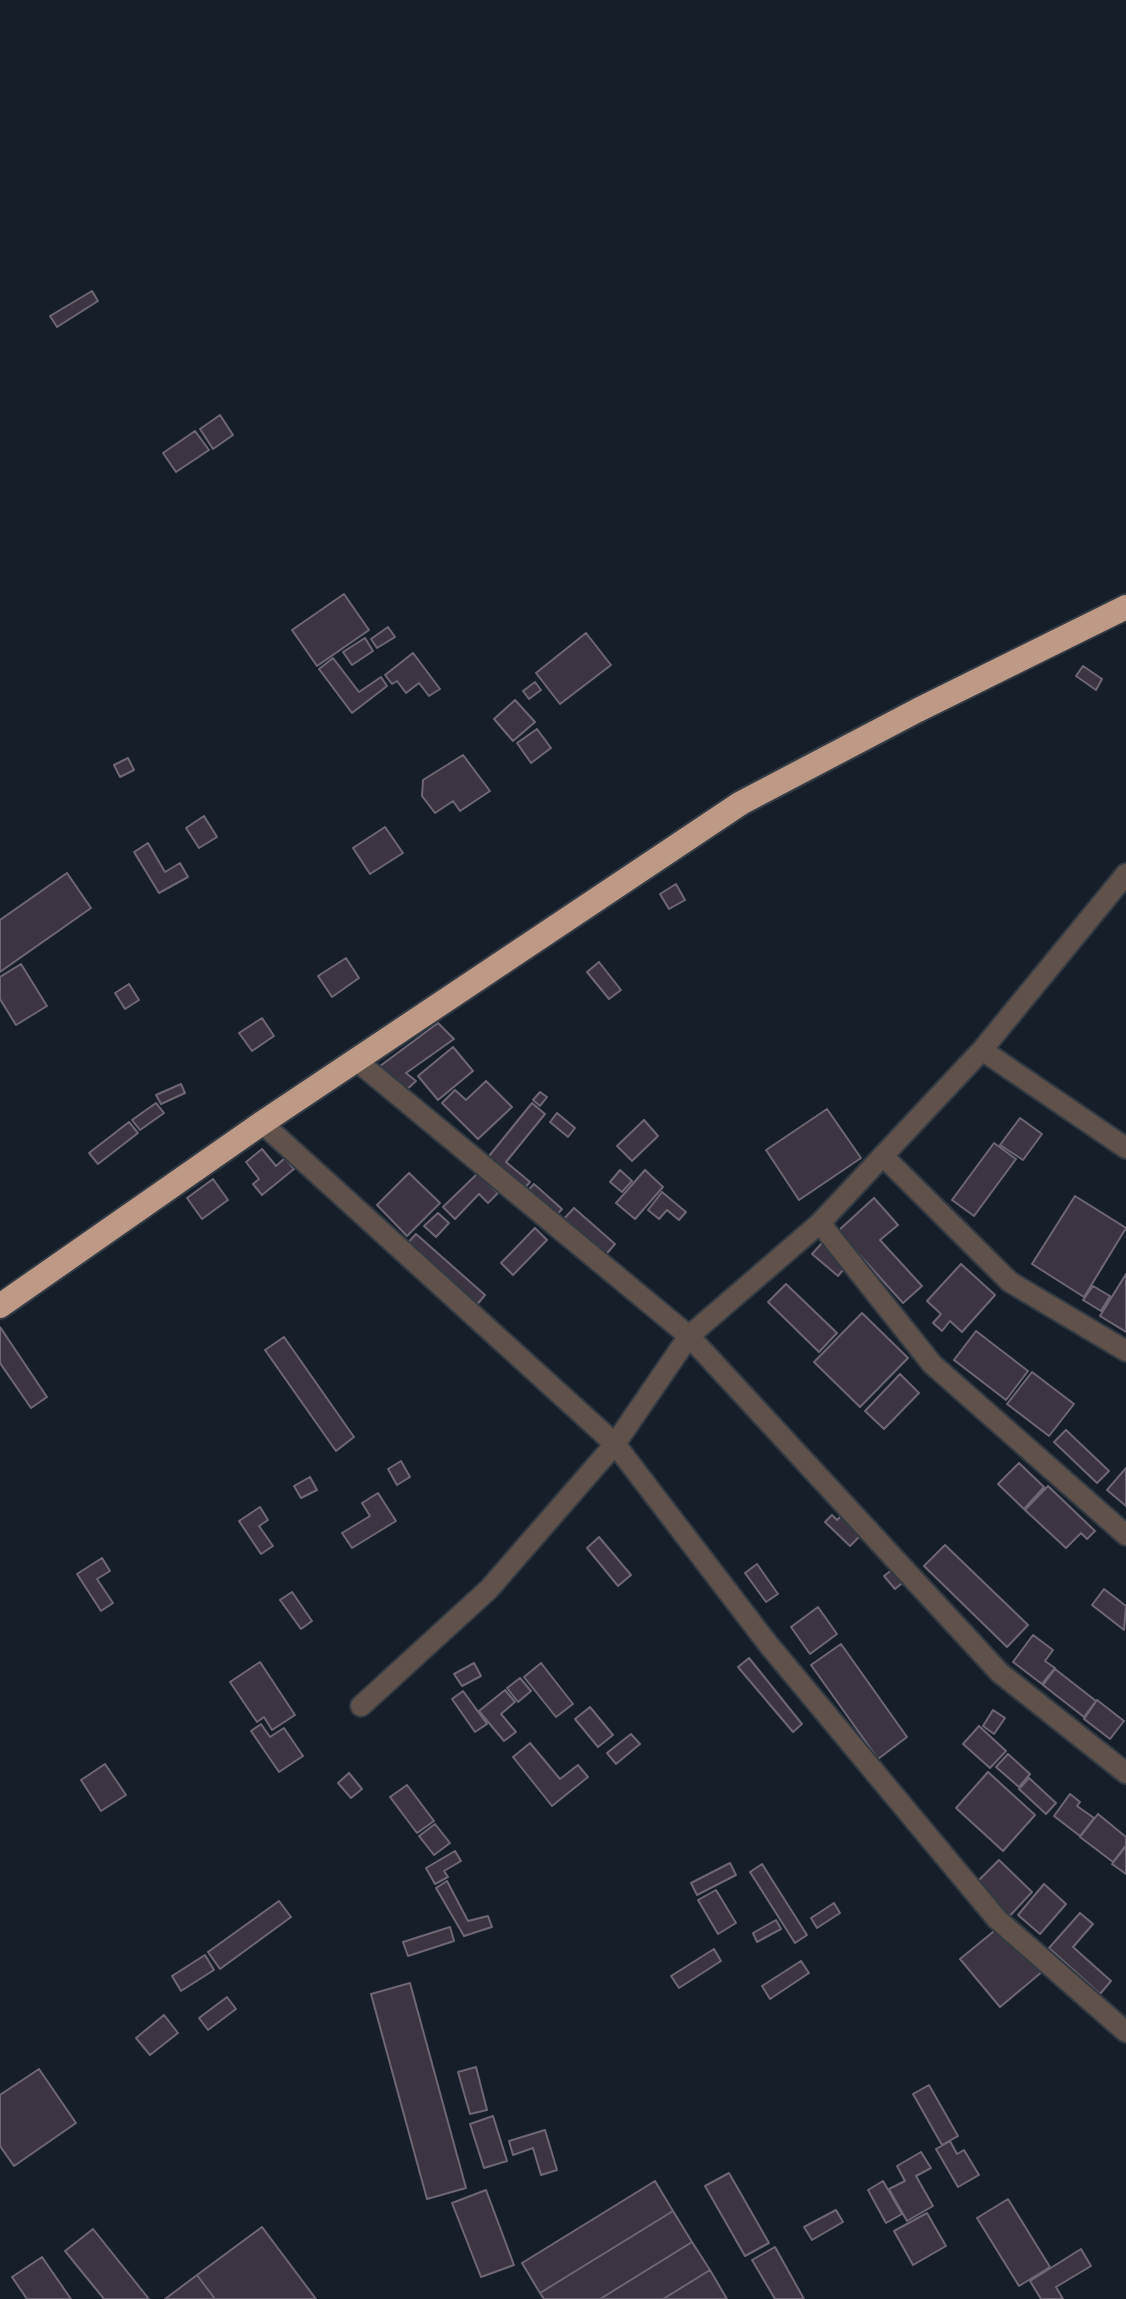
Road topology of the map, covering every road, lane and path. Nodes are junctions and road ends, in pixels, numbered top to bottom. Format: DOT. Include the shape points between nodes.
graph roads {
  1 [pos="1126,607"];
  2 [pos="1126,874"];
  3 [pos="982,1050"];
  4 [pos="357,1061"];
  5 [pos="262,1123"];
  6 [pos="1126,1148"];
  7 [pos="883,1156"];
  8 [pos="820,1223"];
  9 [pos="0,1306"];
  10 [pos="689,1336"];
  11 [pos="1126,1351"];
  12 [pos="615,1444"];
  13 [pos="1126,1535"];
  14 [pos="361,1706"];
  15 [pos="1126,1773"];
  16 [pos="1126,2032"];
  1 -- 4 [label="highway" via="741,803"];
  2 -- 3 [label="street"];
  3 -- 6 [label="street"];
  3 -- 7 [label="street"];
  4 -- 5 [label="highway"];
  4 -- 10 [label="street"];
  5 -- 9 [label="highway"];
  5 -- 12 [label="street"];
  7 -- 8 [label="street"];
  7 -- 11 [label="street" via="1010,1282"];
  8 -- 10 [label="street"];
  8 -- 13 [label="street" via="932,1364"];
  10 -- 12 [label="street"];
  10 -- 15 [label="street" via="1000,1673"];
  12 -- 14 [label="street" via="489,1589"];
  12 -- 16 [label="street" via="768,1644 997,1919"];
}
